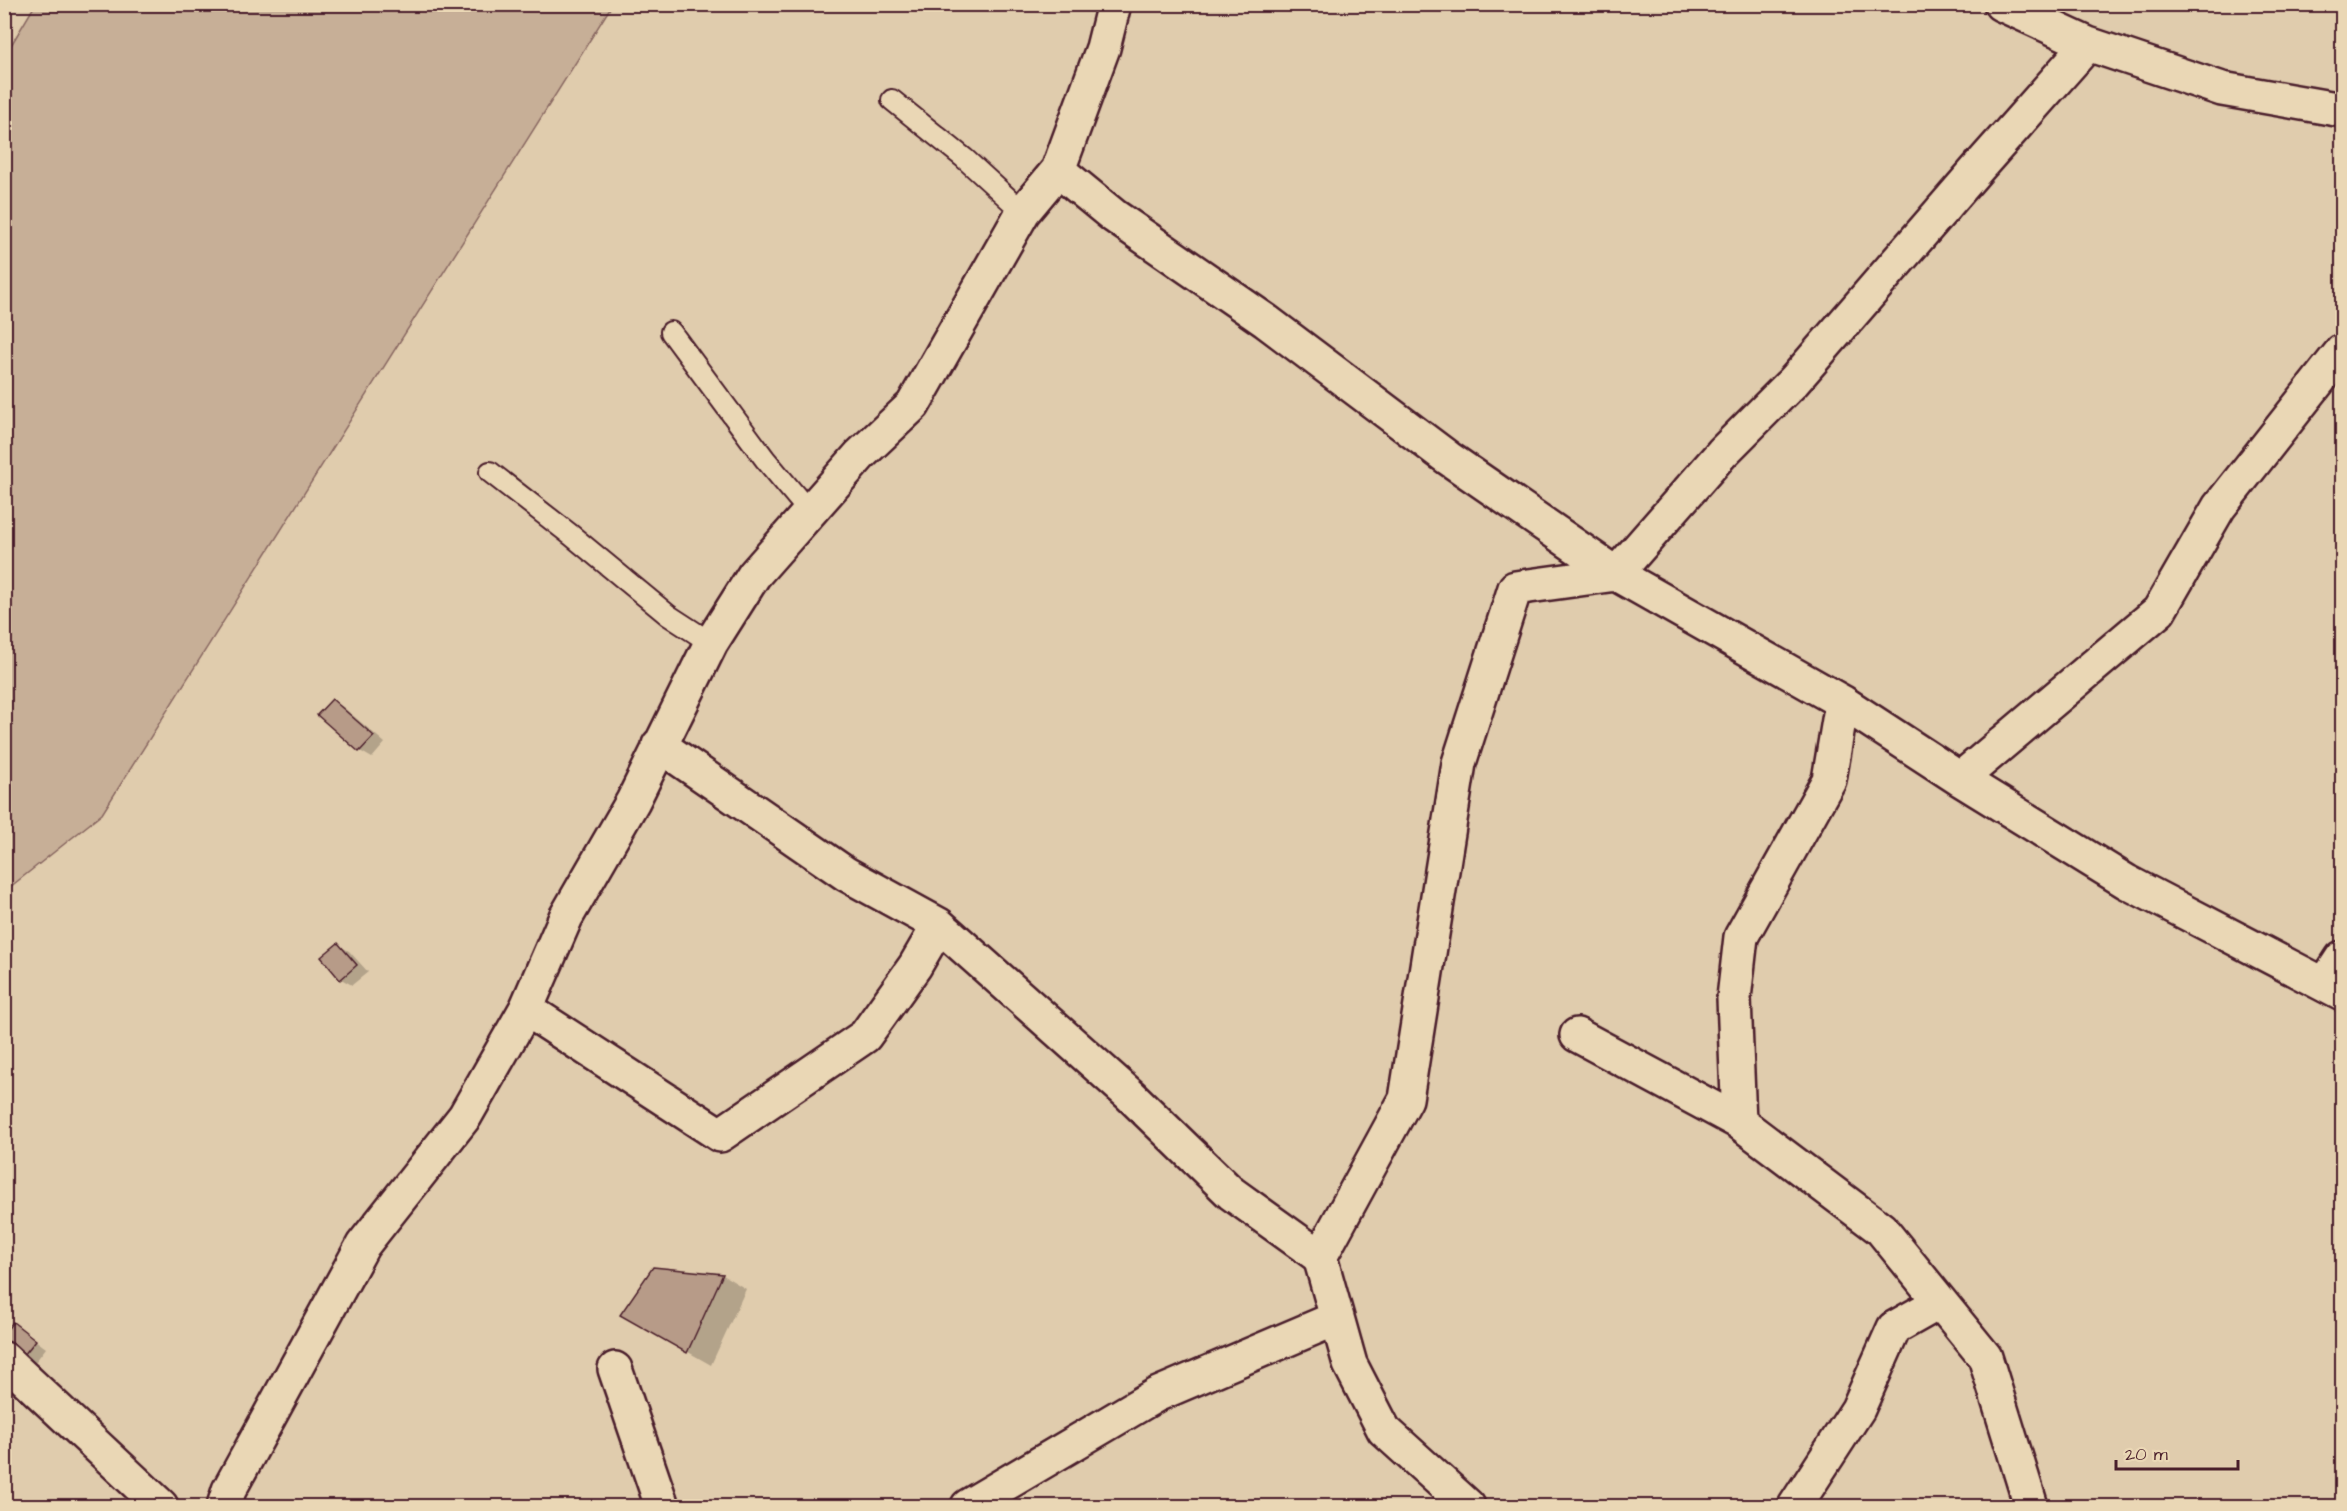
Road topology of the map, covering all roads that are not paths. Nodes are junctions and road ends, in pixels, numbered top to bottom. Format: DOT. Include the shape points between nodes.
graph roads {
  1 [pos="1114,4"];
  2 [pos="2001,4"];
  3 [pos="2088,44"];
  4 [pos="892,100"];
  5 [pos="2343,110"];
  6 [pos="1058,170"];
  7 [pos="1023,212"];
  8 [pos="671,332"];
  9 [pos="2343,351"];
  10 [pos="490,472"];
  11 [pos="810,513"];
  12 [pos="1616,574"];
  13 [pos="711,643"];
  14 [pos="1842,702"];
  15 [pos="659,745"];
  16 [pos="1960,779"];
  17 [pos="939,925"];
  18 [pos="2337,979"];
  19 [pos="526,1009"];
  20 [pos="1577,1035"];
  21 [pos="1739,1122"];
  22 [pos="1320,1257"];
  23 [pos="1940,1302"];
  24 [pos="1337,1318"];
  25 [pos="4,1359"];
  26 [pos="615,1369"];
  27 [pos="161,1506"];
  28 [pos="224,1506"];
  29 [pos="662,1506"];
  30 [pos="968,1506"];
  31 [pos="1468,1506"];
  32 [pos="1795,1506"];
  33 [pos="2031,1506"];
  1 -- 6 [label="street" via="1103,48"];
  2 -- 3 [label="street"];
  3 -- 5 [label="street" via="2222,89"];
  3 -- 12 [label="street" via="1794,381 1722,453"];
  4 -- 7 [label="lane"];
  6 -- 7 [label="street"];
  6 -- 12 [label="street" via="1114,216 1266,321 1448,458"];
  7 -- 11 [label="street" via="913,405 860,455"];
  8 -- 11 [label="lane"];
  9 -- 16 [label="street" via="2219,507 2160,611"];
  10 -- 13 [label="lane" via="668,615"];
  11 -- 13 [label="street" via="754,576"];
  12 -- 14 [label="street"];
  12 -- 22 [label="street" via="1515,588 1459,763 1406,1099"];
  13 -- 15 [label="street"];
  14 -- 16 [label="street"];
  14 -- 21 [label="street" via="1829,780 1741,937 1734,998"];
  15 -- 17 [label="street" via="846,874"];
  15 -- 19 [label="street" via="633,801 566,917"];
  16 -- 18 [label="street" via="2127,882"];
  17 -- 19 [label="street" via="865,1036 720,1135"];
  17 -- 22 [label="street" via="1129,1094 1231,1193"];
  19 -- 28 [label="street" via="465,1116 363,1245"];
  20 -- 21 [label="street"];
  21 -- 23 [label="street" via="1881,1229"];
  22 -- 24 [label="street"];
  23 -- 32 [label="street" via="1894,1328 1858,1409"];
  23 -- 33 [label="street" via="1985,1357"];
  24 -- 30 [label="street" via="1156,1395"];
  24 -- 31 [label="street" via="1350,1364 1384,1430"];
  25 -- 27 [label="street"];
  26 -- 29 [label="street"];
}
